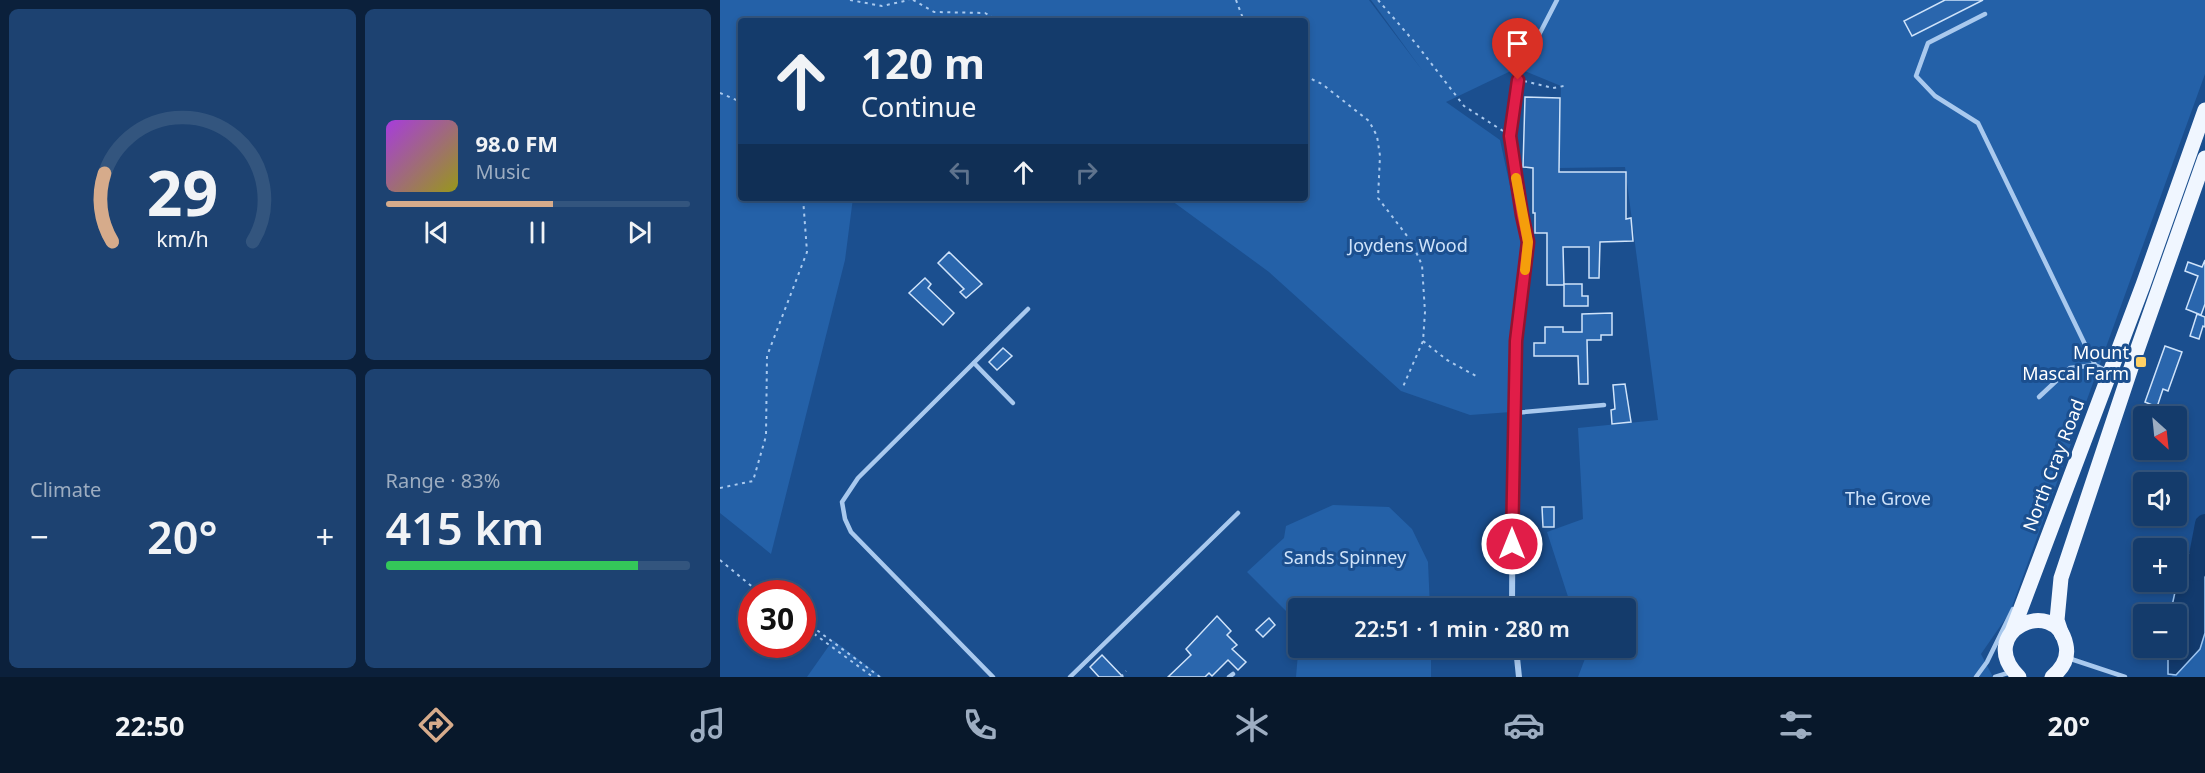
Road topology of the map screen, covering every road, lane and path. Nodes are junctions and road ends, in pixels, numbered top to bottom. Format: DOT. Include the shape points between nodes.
graph roads {
  1 [pos="850,0"];
  2 [pos="911,0"];
  3 [pos="1236,0"];
  4 [pos="1378,0"];
  5 [pos="1557,0"];
  6 [pos="1985,14"];
  7 [pos="994,18"];
  8 [pos="1243,18"];
  9 [pos="1308,77"];
  10 [pos="1518,80"];
  11 [pos="1564,86"];
  12 [pos="720,93"];
  13 [pos="738,101"];
  14 [pos="2205,110"];
  15 [pos="1510,136"];
  16 [pos="2205,158"];
  17 [pos="803,201"];
  18 [pos="1028,309"];
  19 [pos="1423,341"];
  20 [pos="1516,341"];
  21 [pos="974,363"];
  22 [pos="2095,365"];
  23 [pos="2110,372"];
  24 [pos="1476,376"];
  25 [pos="1402,389"];
  26 [pos="2039,397"];
  27 [pos="1013,404"];
  28 [pos="1604,405"];
  29 [pos="1514,413"];
  30 [pos="720,488"];
  31 [pos="1238,513"];
  32 [pos="720,560"];
  33 [pos="2035,568"];
  34 [pos="744,580"];
  35 [pos="1512,598"];
  36 [pos="816,629"];
  37 [pos="2012,632"];
  38 [pos="816,635"];
  39 [pos="2062,635"];
  40 [pos="1517,658"];
  41 [pos="2059,671"];
  42 [pos="1126,672"];
  43 [pos="2018,675"];
  44 [pos="873,677"];
  45 [pos="880,677"];
  46 [pos="993,677"];
  47 [pos="1070,677"];
  48 [pos="1121,677"];
  49 [pos="1519,677"];
  50 [pos="1976,677"];
  51 [pos="1995,677"];
  52 [pos="2125,677"];
  1 -- 2 [label="path" via="882,6"];
  2 -- 7 [label="path" via="934,12 985,13"];
  3 -- 8 [label="path"];
  4 -- 15 [label="path" via="1464,106"];
  5 -- 10 [label="lane"];
  6 -- 22 [label="lane" via="1928,43 1916,76 1935,96 1978,123"];
  9 -- 19 [label="path" via="1369,121 1377,136 1378,198 1411,242 1422,265"];
  10 -- 11 [label="path" via="1554,88"];
  10 -- 15 [label="lane"];
  12 -- 13 [label="path"];
  14 -- 23 [label="main road, North Cray Road"];
  15 -- 20 [label="lane" via="1528,242"];
  16 -- 39 [label="main road" via="2061,578 2056,620"];
  17 -- 30 [label="path" via="807,252 766,356 766,436 753,481"];
  18 -- 21 [label="lane"];
  19 -- 24 [label="path"];
  19 -- 25 [label="path"];
  20 -- 29 [label="street"];
  21 -- 27 [label="lane"];
  21 -- 46 [label="lane" via="858,478 842,502 851,532"];
  22 -- 23 [label="lane"];
  22 -- 26 [label="lane" via="2070,368"];
  23 -- 33 [label="main road, North Cray Road"];
  28 -- 29 [label="lane"];
  29 -- 35 [label="street"];
  31 -- 47 [label="lane"];
  32 -- 34 [label="path"];
  33 -- 37 [label="main road, North Cray Road"];
  33 -- 50 [label="lane"];
  36 -- 45 [label="path"];
  37 -- 39 [label="main road" via="2028,621 2038,620 2048,622"];
  37 -- 43 [label="main road, North Cray Road" via="2005,650 2007,662"];
  38 -- 44 [label="path"];
  39 -- 41 [label="main road" via="2066,642"];
  40 -- 49 [label="street"];
  41 -- 52 [label="lane"];
  42 -- 48 [label="path"];
  43 -- 51 [label="lane"];
}
